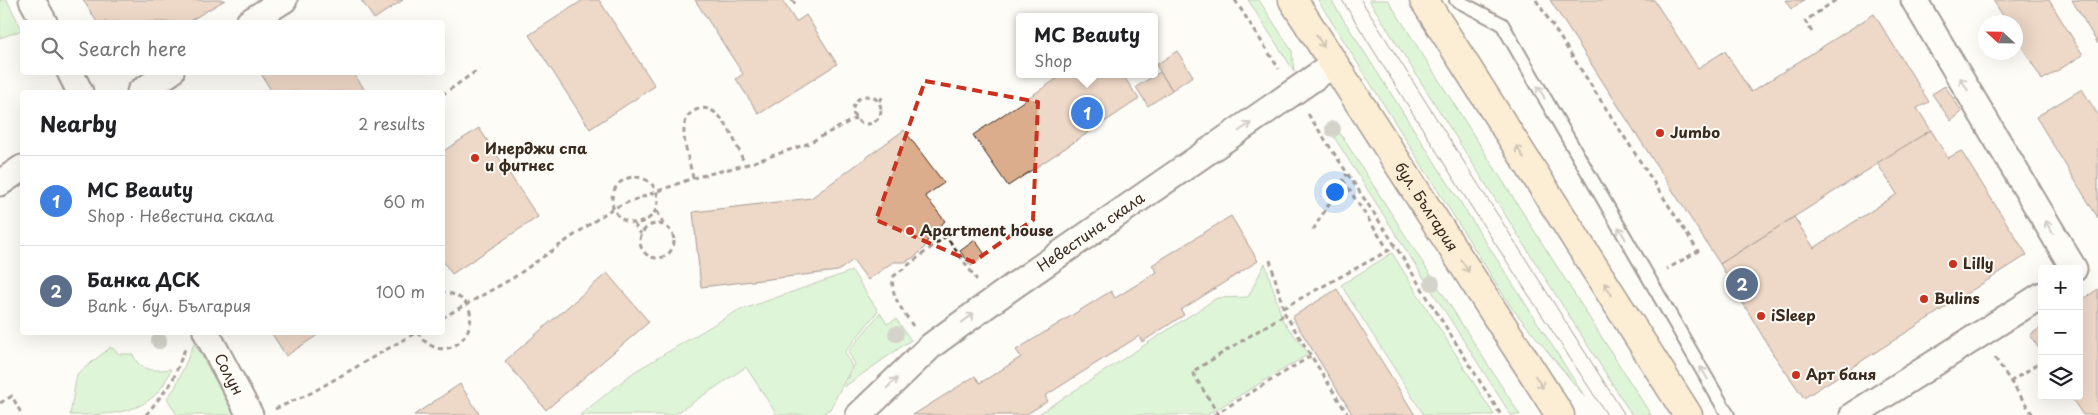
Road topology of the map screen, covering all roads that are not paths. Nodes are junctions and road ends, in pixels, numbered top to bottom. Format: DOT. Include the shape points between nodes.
graph roads {
  1 [pos="32,0"];
  2 [pos="284,0"];
  3 [pos="1293,0"];
  4 [pos="1424,0"];
  5 [pos="1456,0"];
  6 [pos="1914,0"];
  7 [pos="43,20"];
  8 [pos="252,20"];
  9 [pos="1334,64"];
  10 [pos="72,75"];
  11 [pos="166,75"];
  12 [pos="79,90"];
  13 [pos="143,90"];
  14 [pos="20,169"];
  15 [pos="0,183"];
  16 [pos="2072,265"];
  17 [pos="2038,298"];
  18 [pos="208,335"];
  19 [pos="250,415"];
  20 [pos="859,415"];
  21 [pos="1560,415"];
  22 [pos="1688,415"];
  23 [pos="1728,415"];
  24 [pos="1853,415"];
  1 -- 7 [label="street"];
  2 -- 8 [label="street"];
  3 -- 9 [label="main road, бул. България, one-way"];
  22 -- 4 [label="main road, one-way"];
  23 -- 5 [label="lane, one-way" via="1502,24"];
  16 -- 6 [label="street, one-way"];
  20 -- 9 [label="street, Невестина скала, one-way" via="926,349"];
  9 -- 21 [label="main road, бул. България, one-way"];
  10 -- 12 [label="street"];
  11 -- 13 [label="street"];
  14 -- 15 [label="street"];
  17 -- 24 [label="street"];
  18 -- 19 [label="street, Солун"];
}
